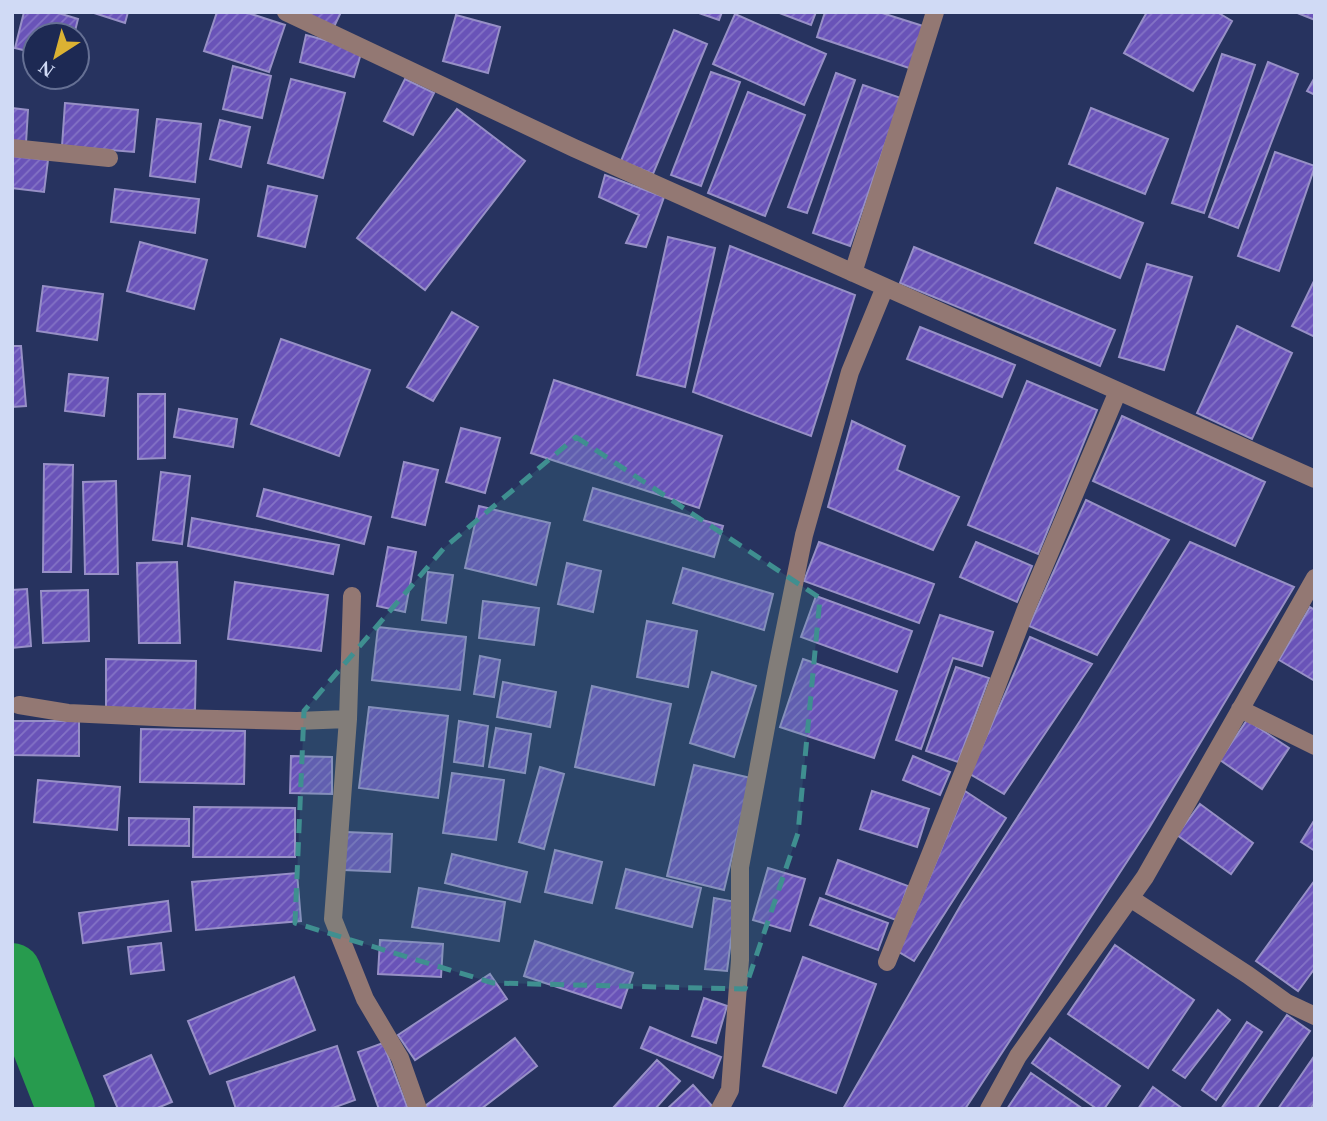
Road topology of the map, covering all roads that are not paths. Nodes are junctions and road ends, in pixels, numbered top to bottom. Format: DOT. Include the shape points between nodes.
graph roads {
  1 [pos="286,12"];
  2 [pos="934,12"];
  3 [pos="12,148"];
  4 [pos="109,158"];
  5 [pos="853,272"];
  6 [pos="885,287"];
  7 [pos="1118,391"];
  8 [pos="1315,479"];
  9 [pos="1315,578"];
  10 [pos="352,596"];
  11 [pos="19,705"];
  12 [pos="1240,709"];
  13 [pos="348,719"];
  14 [pos="1315,746"];
  15 [pos="1130,898"];
  16 [pos="887,962"];
  17 [pos="1315,1016"];
  18 [pos="418,1109"];
  19 [pos="720,1109"];
  20 [pos="989,1109"];
  1 -- 5 [label="street" via="574,148"];
  2 -- 5 [label="street"];
  3 -- 4 [label="street"];
  5 -- 6 [label="street"];
  6 -- 7 [label="street"];
  6 -- 19 [label="street" via="850,372 804,535 776,668 740,867 740,960 730,1090"];
  7 -- 8 [label="street"];
  7 -- 16 [label="street" via="1026,609"];
  9 -- 12 [label="street"];
  10 -- 13 [label="street"];
  11 -- 13 [label="street" via="68,713 176,718"];
  12 -- 14 [label="street"];
  12 -- 15 [label="street"];
  13 -- 18 [label="street" via="333,919 365,999 400,1058"];
  15 -- 17 [label="street" via="1287,1003"];
  15 -- 20 [label="street" via="1018,1056"];
}
